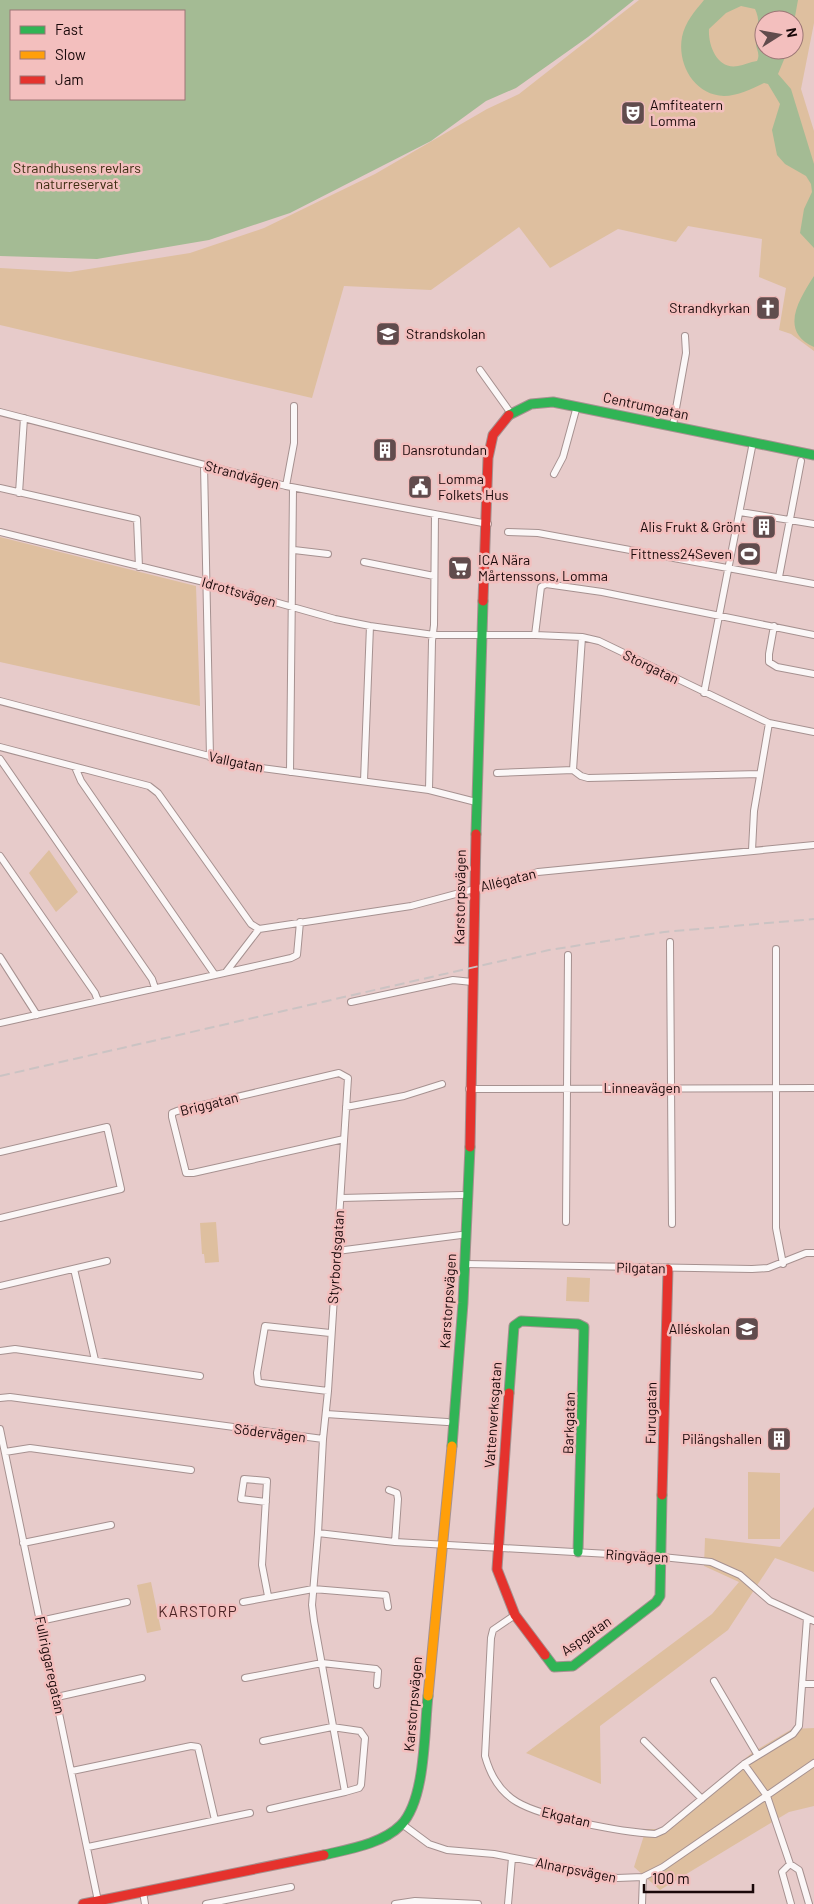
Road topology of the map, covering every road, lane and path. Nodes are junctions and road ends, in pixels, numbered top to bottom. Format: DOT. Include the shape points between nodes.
graph roads {
  1 [pos="685,336"];
  2 [pos="480,370"];
  3 [pos="294,406"];
  4 [pos="577,406"];
  5 [pos="0,412"];
  6 [pos="510,412"];
  7 [pos="24,418"];
  8 [pos="673,426"];
  9 [pos="753,442"];
  10 [pos="814,454"];
  11 [pos="801,461"];
  12 [pos="204,465"];
  13 [pos="554,474"];
  14 [pos="290,487"];
  15 [pos="0,488"];
  16 [pos="19,492"];
  17 [pos="740,512"];
  18 [pos="435,514"];
  19 [pos="790,520"];
  20 [pos="488,524"];
  21 [pos="814,524"];
  22 [pos="0,532"];
  23 [pos="508,532"];
  24 [pos="294,550"];
  25 [pos="328,554"];
  26 [pos="364,562"];
  27 [pos="139,567"];
  28 [pos="728,567"];
  29 [pos="434,576"];
  30 [pos="779,577"];
  31 [pos="208,583"];
  32 [pos="814,584"];
  33 [pos="293,608"];
  34 [pos="719,614"];
  35 [pos="370,626"];
  36 [pos="774,626"];
  37 [pos="481,634"];
  38 [pos="434,635"];
  39 [pos="535,635"];
  40 [pos="814,635"];
  41 [pos="582,637"];
  42 [pos="814,674"];
  43 [pos="704,692"];
  44 [pos="0,701"];
  45 [pos="769,723"];
  46 [pos="814,732"];
  47 [pos="0,747"];
  48 [pos="210,757"];
  49 [pos="0,759"];
  50 [pos="75,767"];
  51 [pos="573,770"];
  52 [pos="290,772"];
  53 [pos="496,773"];
  54 [pos="760,774"];
  55 [pos="364,781"];
  56 [pos="428,790"];
  57 [pos="476,802"];
  58 [pos="814,845"];
  59 [pos="752,850"];
  60 [pos="0,856"];
  61 [pos="474,889"];
  62 [pos="300,922"];
  63 [pos="259,930"];
  64 [pos="670,942"];
  65 [pos="776,949"];
  66 [pos="568,955"];
  67 [pos="0,956"];
  68 [pos="226,972"];
  69 [pos="215,975"];
  70 [pos="472,982"];
  71 [pos="155,988"];
  72 [pos="98,1001"];
  73 [pos="351,1002"];
  74 [pos="37,1015"];
  75 [pos="0,1023"];
  76 [pos="347,1075"];
  77 [pos="442,1084"];
  78 [pos="567,1088"];
  79 [pos="671,1088"];
  80 [pos="777,1088"];
  81 [pos="814,1088"];
  82 [pos="469,1089"];
  83 [pos="346,1107"];
  84 [pos="344,1139"];
  85 [pos="0,1152"];
  86 [pos="462,1195"];
  87 [pos="341,1198"];
  88 [pos="0,1218"];
  89 [pos="566,1222"];
  90 [pos="672,1224"];
  91 [pos="461,1235"];
  92 [pos="337,1251"];
  93 [pos="814,1253"];
  94 [pos="107,1260"];
  95 [pos="464,1264"];
  96 [pos="783,1264"];
  97 [pos="74,1269"];
  98 [pos="668,1269"];
  99 [pos="0,1286"];
  100 [pos="553,1323"];
  101 [pos="330,1333"];
  102 [pos="0,1351"];
  103 [pos="95,1360"];
  104 [pos="200,1376"];
  105 [pos="328,1392"];
  106 [pos="0,1398"];
  107 [pos="326,1414"];
  108 [pos="447,1422"];
  109 [pos="0,1429"];
  110 [pos="323,1439"];
  111 [pos="4,1452"];
  112 [pos="191,1470"];
  113 [pos="389,1490"];
  114 [pos="266,1502"];
  115 [pos="111,1525"];
  116 [pos="318,1533"];
  117 [pos="395,1542"];
  118 [pos="23,1543"];
  119 [pos="443,1544"];
  120 [pos="498,1547"];
  121 [pos="578,1552"];
  122 [pos="662,1557"];
  123 [pos="314,1589"];
  124 [pos="268,1596"];
  125 [pos="127,1602"];
  126 [pos="243,1602"];
  127 [pos="388,1607"];
  128 [pos="514,1615"];
  129 [pos="807,1618"];
  130 [pos="40,1621"];
  131 [pos="814,1621"];
  132 [pos="322,1664"];
  133 [pos="142,1678"];
  134 [pos="245,1678"];
  135 [pos="714,1681"];
  136 [pos="802,1684"];
  137 [pos="814,1684"];
  138 [pos="377,1685"];
  139 [pos="57,1697"];
  140 [pos="332,1727"];
  141 [pos="644,1740"];
  142 [pos="263,1741"];
  143 [pos="757,1754"];
  144 [pos="814,1763"];
  145 [pos="744,1764"];
  146 [pos="72,1771"];
  147 [pos="345,1792"];
  148 [pos="767,1796"];
  149 [pos="702,1799"];
  150 [pos="270,1809"];
  151 [pos="250,1813"];
  152 [pos="215,1820"];
  153 [pos="402,1824"];
  154 [pos="88,1847"];
  155 [pos="512,1858"];
  156 [pos="790,1864"];
  157 [pos="643,1877"];
  158 [pos="291,1887"];
  159 [pos="143,1892"];
  160 [pos="98,1901"];
  161 [pos="83,1904"];
  162 [pos="145,1904"];
  163 [pos="206,1904"];
  164 [pos="395,1904"];
  165 [pos="478,1904"];
  166 [pos="508,1904"];
  167 [pos="642,1904"];
  168 [pos="791,1904"];
  169 [pos="809,1904"];
  1 -- 8 [label="street" via="686,353"];
  2 -- 6 [label="street"];
  3 -- 14 [label="street"];
  4 -- 6 [label="street, Centrumgatan" via="537,402"];
  4 -- 8 [label="street, Centrumgatan"];
  4 -- 13 [label="street" via="563,457"];
  5 -- 7 [label="street, Strandvägen"];
  6 -- 20 [label="street, Karstorpsvägen" via="501,421 490,444"];
  7 -- 12 [label="street, Strandvägen"];
  7 -- 16 [label="street"];
  8 -- 9 [label="street, Centrumgatan"];
  9 -- 10 [label="street, Centrumgatan"];
  9 -- 17 [label="street"];
  11 -- 19 [label="street"];
  12 -- 14 [label="street, Strandvägen"];
  12 -- 31 [label="street"];
  14 -- 18 [label="street, Strandvägen"];
  14 -- 24 [label="street"];
  15 -- 16 [label="street"];
  16 -- 27 [label="street" via="137,519"];
  17 -- 19 [label="street"];
  17 -- 28 [label="street"];
  18 -- 20 [label="street, Strandvägen"];
  18 -- 29 [label="street"];
  19 -- 21 [label="street"];
  19 -- 30 [label="street"];
  20 -- 37 [label="street, Karstorpsvägen"];
  22 -- 27 [label="street, Idrottsvägen"];
  23 -- 28 [label="street" via="538,533"];
  24 -- 25 [label="street"];
  24 -- 33 [label="street"];
  26 -- 29 [label="street"];
  27 -- 31 [label="street, Idrottsvägen"];
  28 -- 30 [label="street"];
  28 -- 34 [label="street"];
  29 -- 38 [label="street"];
  30 -- 32 [label="street"];
  31 -- 33 [label="street, Idrottsvägen"];
  31 -- 48 [label="street"];
  33 -- 35 [label="street, Idrottsvägen"];
  33 -- 52 [label="street"];
  34 -- 36 [label="street"];
  34 -- 39 [label="street" via="546,584 541,587"];
  34 -- 43 [label="street"];
  35 -- 38 [label="street, Idrottsvägen"];
  35 -- 55 [label="street"];
  36 -- 40 [label="street"];
  36 -- 42 [label="street" via="769,662 777,667"];
  37 -- 38 [label="street, Idrottsvägen"];
  37 -- 39 [label="street, Storgatan"];
  37 -- 57 [label="street, Karstorpsvägen"];
  38 -- 56 [label="street"];
  39 -- 41 [label="street, Storgatan"];
  41 -- 43 [label="street, Storgatan" via="599,641"];
  41 -- 51 [label="street"];
  43 -- 45 [label="street, Storgatan"];
  44 -- 48 [label="street, Vallgatan"];
  45 -- 46 [label="street, Storgatan"];
  45 -- 54 [label="street"];
  47 -- 50 [label="street"];
  48 -- 52 [label="street, Vallgatan"];
  49 -- 71 [label="street" via="152,979"];
  50 -- 63 [label="street" via="149,786 158,793 251,924"];
  50 -- 69 [label="street" via="81,781"];
  51 -- 53 [label="street"];
  51 -- 54 [label="street" via="588,778"];
  52 -- 55 [label="street, Vallgatan"];
  54 -- 59 [label="street"];
  55 -- 56 [label="street, Vallgatan"];
  56 -- 57 [label="street, Vallgatan"];
  57 -- 61 [label="street, Karstorpsvägen"];
  58 -- 59 [label="street, Allégatan"];
  59 -- 61 [label="street, Allégatan" via="538,872"];
  60 -- 72 [label="street"];
  61 -- 62 [label="street, Allégatan" via="411,906"];
  61 -- 70 [label="street, Karstorpsvägen"];
  62 -- 63 [label="street, Allégatan"];
  62 -- 68 [label="street" via="297,955"];
  63 -- 68 [label="street"];
  64 -- 79 [label="street"];
  65 -- 80 [label="street"];
  66 -- 78 [label="street"];
  67 -- 74 [label="street"];
  68 -- 69 [label="street"];
  69 -- 71 [label="street"];
  70 -- 73 [label="street" via="453,980"];
  70 -- 82 [label="street, Karstorpsvägen"];
  71 -- 72 [label="street"];
  72 -- 74 [label="street"];
  74 -- 75 [label="street"];
  76 -- 83 [label="street, Styrbordsgatan"];
  76 -- 84 [label="street, Briggatan" via="339,1073 172,1113 186,1173"];
  77 -- 83 [label="street" via="404,1096"];
  78 -- 79 [label="street, Linneavägen"];
  78 -- 82 [label="street, Linneavägen"];
  78 -- 89 [label="street"];
  79 -- 80 [label="street, Linneavägen"];
  79 -- 90 [label="street"];
  80 -- 81 [label="street, Linneavägen"];
  80 -- 96 [label="street" via="776,1228"];
  82 -- 95 [label="street, Karstorpsvägen"];
  83 -- 84 [label="street, Styrbordsgatan"];
  84 -- 87 [label="street, Styrbordsgatan"];
  85 -- 88 [label="street" via="107,1127 121,1190"];
  86 -- 87 [label="street"];
  87 -- 92 [label="street, Styrbordsgatan"];
  91 -- 92 [label="street"];
  92 -- 101 [label="street, Styrbordsgatan"];
  93 -- 96 [label="street, Pilgatan" via="806,1253"];
  94 -- 97 [label="street"];
  95 -- 98 [label="street, Pilgatan"];
  95 -- 119 [label="street, Karstorpsvägen"];
  96 -- 98 [label="street, Pilgatan" via="752,1269"];
  97 -- 99 [label="street"];
  97 -- 103 [label="street"];
  98 -- 122 [label="street, Furugatan"];
  100 -- 120 [label="street, Vattenverksgatan" via="522,1321 514,1326"];
  100 -- 121 [label="street, Barkgatan" via="578,1324 584,1327 586,1334"];
  101 -- 105 [label="street, Styrbordsgatan"];
  101 -- 105 [label="street" via="265,1326 256,1378 261,1383"];
  102 -- 103 [label="street" via="15,1349"];
  103 -- 104 [label="street"];
  105 -- 107 [label="street, Styrbordsgatan"];
  106 -- 110 [label="street, Södervägen"];
  107 -- 108 [label="street"];
  107 -- 110 [label="street, Styrbordsgatan"];
  109 -- 111 [label="street, Fullriggaregatan"];
  110 -- 116 [label="street, Södervägen"];
  111 -- 112 [label="street" via="30,1448"];
  111 -- 118 [label="street, Fullriggaregatan"];
  113 -- 117 [label="street" via="397,1494 398,1499"];
  114 -- 114 [label="street" via="241,1499 244,1479 267,1481"];
  114 -- 124 [label="street" via="262,1565"];
  115 -- 118 [label="street"];
  116 -- 117 [label="street"];
  116 -- 123 [label="street, Södervägen"];
  117 -- 119 [label="street"];
  118 -- 130 [label="street, Fullriggaregatan"];
  119 -- 120 [label="street, Ringvägen"];
  119 -- 153 [label="street, Karstorpsvägen" via="418,1785 410,1812"];
  120 -- 121 [label="street, Ringvägen"];
  120 -- 128 [label="street, Aspgatan" via="497,1569"];
  121 -- 122 [label="street, Ringvägen"];
  122 -- 128 [label="street, Aspgatan" via="662,1588 656,1602 573,1666 554,1668"];
  122 -- 129 [label="street, Ringvägen" via="696,1559 722,1566 740,1575 770,1601"];
  123 -- 124 [label="street"];
  123 -- 127 [label="street" via="386,1595"];
  123 -- 132 [label="street, Södervägen" via="313,1613"];
  124 -- 126 [label="street"];
  125 -- 130 [label="street"];
  128 -- 149 [label="street, Ekgatan" via="493,1630 486,1718 485,1756 497,1784 506,1793 516,1802 535,1810 655,1834"];
  129 -- 131 [label="street, Ringvägen"];
  129 -- 136 [label="street"];
  130 -- 139 [label="street, Fullriggaregatan"];
  132 -- 134 [label="street"];
  132 -- 138 [label="street" via="376,1669"];
  132 -- 140 [label="street, Södervägen"];
  133 -- 139 [label="street"];
  135 -- 143 [label="street"];
  136 -- 137 [label="street"];
  136 -- 143 [label="street, Ekgatan" via="799,1726 793,1734"];
  139 -- 146 [label="street, Fullriggaregatan"];
  140 -- 142 [label="street"];
  140 -- 147 [label="street, Södervägen"];
  140 -- 147 [label="street" via="360,1732 365,1738 361,1784 359,1788"];
  141 -- 149 [label="street"];
  143 -- 145 [label="street, Ekgatan"];
  144 -- 148 [label="street, Alnarpsvägen"];
  145 -- 148 [label="street"];
  145 -- 149 [label="street, Ekgatan"];
  146 -- 152 [label="street" via="198,1747"];
  146 -- 154 [label="street, Fullriggaregatan"];
  147 -- 150 [label="street"];
  148 -- 156 [label="street"];
  148 -- 157 [label="street, Alnarpsvägen" via="664,1867"];
  151 -- 152 [label="street"];
  152 -- 154 [label="street"];
  153 -- 155 [label="street, Alnarpsvägen" via="429,1844 446,1850"];
  153 -- 159 [label="street, Karstorpsvägen" via="380,1839 354,1847"];
  154 -- 160 [label="street, Fullriggaregatan"];
  155 -- 157 [label="street, Alnarpsvägen" via="618,1878"];
  155 -- 166 [label="street"];
  156 -- 168 [label="street" via="782,1872"];
  156 -- 169 [label="street" via="800,1870"];
  157 -- 167 [label="street"];
  158 -- 163 [label="street"];
  159 -- 160 [label="street, Karstorpsvägen"];
  159 -- 162 [label="street"];
  160 -- 161 [label="street, Karstorpsvägen"];
  164 -- 165 [label="street" via="415,1901"];
}
